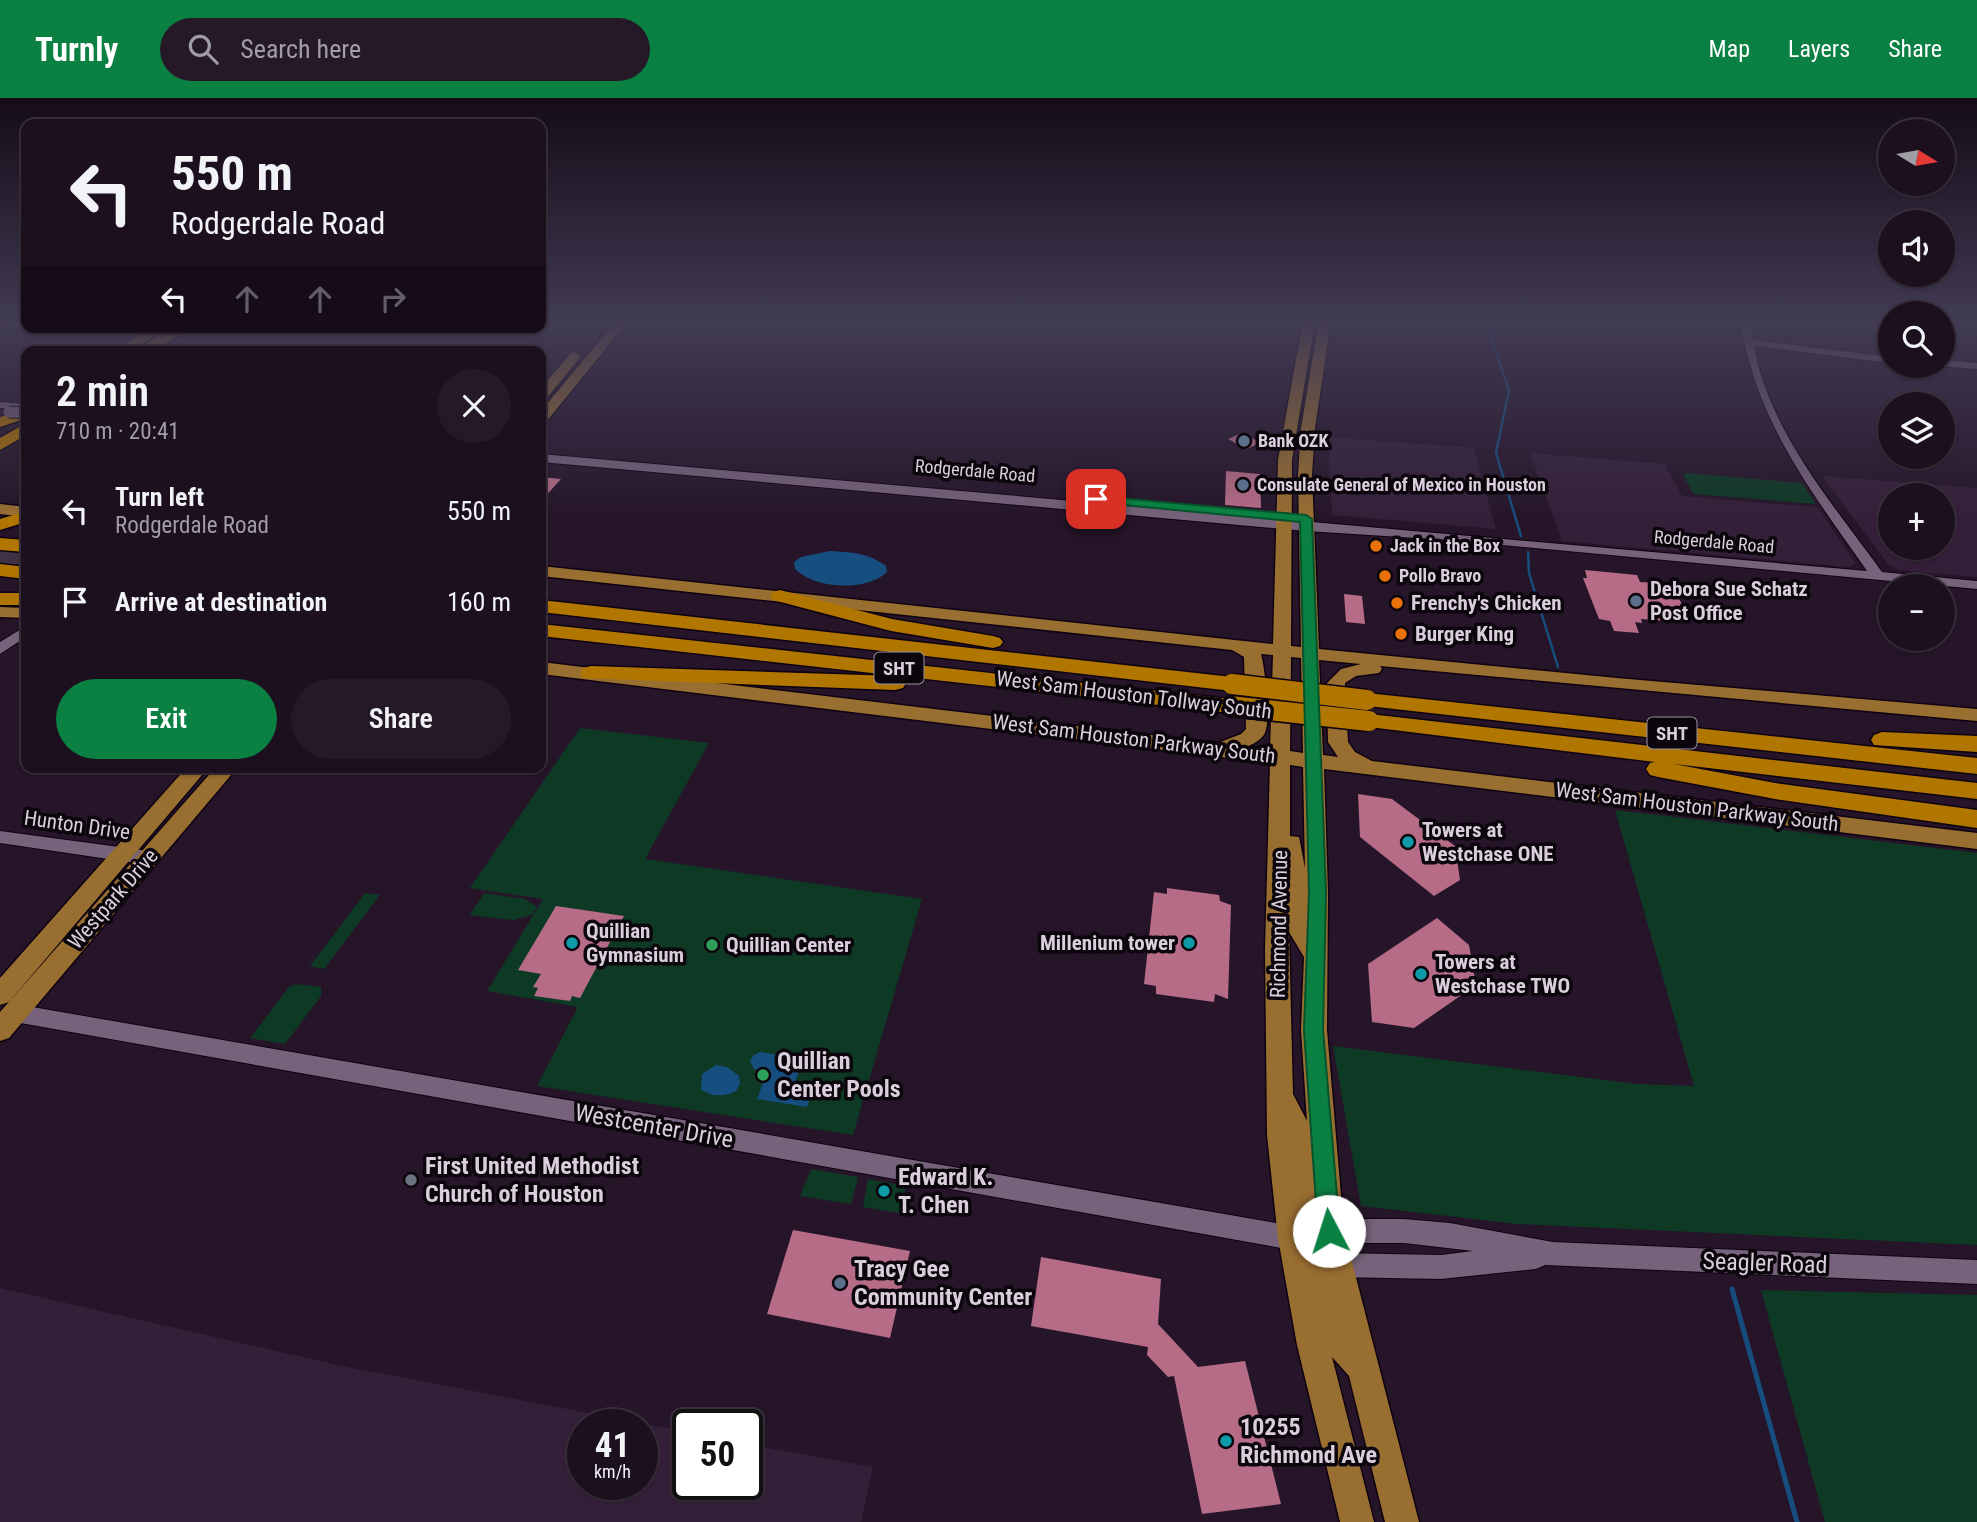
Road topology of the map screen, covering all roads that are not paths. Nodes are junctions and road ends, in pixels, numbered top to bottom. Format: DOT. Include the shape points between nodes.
graph roads {
  1 [pos="568,386"];
  2 [pos="1297,386"];
  3 [pos="1316,386"];
  4 [pos="1760,386"];
  5 [pos="1294,405"];
  6 [pos="1312,408"];
  7 [pos="14,412"];
  8 [pos="546,413"];
  9 [pos="0,428"];
  10 [pos="0,435"];
  11 [pos="0,445"];
  12 [pos="546,452"];
  13 [pos="546,458"];
  14 [pos="1285,460"];
  15 [pos="1305,463"];
  16 [pos="659,465"];
  17 [pos="1284,521"];
  18 [pos="1306,523"];
  19 [pos="0,570"];
  20 [pos="21,572"];
  21 [pos="546,572"];
  22 [pos="1878,576"];
  23 [pos="1955,583"];
  24 [pos="1977,585"];
  25 [pos="780,596"];
  26 [pos="0,599"];
  27 [pos="21,599"];
  28 [pos="546,607"];
  29 [pos="0,612"];
  30 [pos="21,613"];
  31 [pos="546,616"];
  32 [pos="546,631"];
  33 [pos="21,634"];
  34 [pos="788,634"];
  35 [pos="1236,645"];
  36 [pos="0,649"];
  37 [pos="1282,650"];
  38 [pos="1311,654"];
  39 [pos="1409,665"];
  40 [pos="546,669"];
  41 [pos="591,674"];
  42 [pos="1231,690"];
  43 [pos="1147,696"];
  44 [pos="1368,710"];
  45 [pos="1977,715"];
  46 [pos="1560,743"];
  47 [pos="1774,744"];
  48 [pos="1977,744"];
  49 [pos="1222,749"];
  50 [pos="1282,757"];
  51 [pos="1314,761"];
  52 [pos="1977,766"];
  53 [pos="1372,767"];
  54 [pos="194,773"];
  55 [pos="223,773"];
  56 [pos="1977,791"];
  57 [pos="1977,819"];
  58 [pos="1281,820"];
  59 [pos="0,837"];
  60 [pos="1977,841"];
  61 [pos="122,854"];
  62 [pos="149,858"];
  63 [pos="1280,876"];
  64 [pos="1317,893"];
  65 [pos="1314,953"];
  66 [pos="4,1015"];
  67 [pos="1280,1096"];
  68 [pos="1329,1231"];
  69 [pos="1293,1238"];
  70 [pos="1553,1254"];
  71 [pos="1336,1265"];
  72 [pos="1977,1272"];
  73 [pos="1361,1368"];
  74 [pos="1357,1522"];
  75 [pos="1402,1522"];
  1 -- 8 [label="main road"];
  2 -- 5 [label="main road, Richmond Avenue"];
  3 -- 6 [label="main road, Richmond Avenue"];
  4 -- 22 [label="street" via="1793,450"];
  5 -- 6 [label="main road"];
  5 -- 14 [label="main road, Richmond Avenue"];
  6 -- 15 [label="main road, Richmond Avenue"];
  7 -- 9 [label="highway"];
  7 -- 10 [label="highway"];
  7 -- 11 [label="highway"];
  12 -- 16 [label="street, Rodgerdale Road"];
  13 -- 16 [label="street, Rodgerdale Road"];
  14 -- 15 [label="main road"];
  14 -- 17 [label="main road, Richmond Avenue"];
  15 -- 18 [label="main road, Richmond Avenue"];
  16 -- 17 [label="street, Rodgerdale Road"];
  17 -- 18 [label="street, Rodgerdale Road"];
  17 -- 37 [label="main road, Richmond Avenue"];
  18 -- 22 [label="street, Rodgerdale Road"];
  18 -- 38 [label="main road, Richmond Avenue"];
  19 -- 20 [label="highway"];
  21 -- 25 [label="main road"];
  23 -- 24 [label="street, Rodgerdale Road"];
  25 -- 35 [label="main road"];
  25 -- 42 [label="highway" via="891,625"];
  26 -- 27 [label="highway"];
  28 -- 34 [label="highway, West Sam Houston Tollway South / SHT"];
  29 -- 30 [label="main road"];
  31 -- 34 [label="highway" via="747,637"];
  32 -- 43 [label="highway, West Sam Houston Tollway South / SHT"];
  33 -- 36 [label="street"];
  34 -- 42 [label="highway, West Sam Houston Tollway South / SHT"];
  35 -- 37 [label="main road"];
  35 -- 49 [label="main road" via="1253,655 1256,731"];
  37 -- 38 [label="main road"];
  37 -- 50 [label="main road, Richmond Avenue"];
  38 -- 39 [label="main road"];
  38 -- 51 [label="main road, Richmond Avenue"];
  39 -- 45 [label="main road"];
  39 -- 53 [label="main road" via="1351,670 1336,683 1338,742 1348,757"];
  40 -- 41 [label="main road, West Sam Houston Parkway South"];
  41 -- 43 [label="highway" via="883,682 1117,703"];
  41 -- 49 [label="main road, West Sam Houston Parkway South"];
  42 -- 43 [label="highway, West Sam Houston Tollway South / SHT"];
  42 -- 44 [label="highway, West Sam Houston Tollway South / SHT, bridge"];
  42 -- 44 [label="highway, West Sam Houston Tollway South / SHT, bridge" via="1279,690"];
  44 -- 46 [label="highway, West Sam Houston Tollway South / SHT"];
  44 -- 47 [label="highway, West Sam Houston Tollway South / SHT"];
  46 -- 56 [label="highway, West Sam Houston Tollway South / SHT"];
  46 -- 57 [label="highway" via="1601,759 1681,774"];
  47 -- 48 [label="highway" via="1815,736"];
  47 -- 52 [label="highway, West Sam Houston Tollway South / SHT"];
  49 -- 50 [label="main road, West Sam Houston Parkway South"];
  50 -- 51 [label="main road, West Sam Houston Parkway South"];
  50 -- 58 [label="main road, Richmond Avenue"];
  51 -- 53 [label="main road, West Sam Houston Parkway South"];
  51 -- 64 [label="main road, Richmond Avenue"];
  53 -- 60 [label="main road, West Sam Houston Parkway South"];
  54 -- 61 [label="main road, Westpark Drive"];
  55 -- 62 [label="main road, Westpark Drive"];
  58 -- 63 [label="main road, Richmond Avenue"];
  58 -- 64 [label="main road" via="1293,847 1293,870"];
  59 -- 61 [label="street, Hunton Drive"];
  61 -- 62 [label="street, Hunton Drive"];
  61 -- 66 [label="main road, Westpark Drive" via="22,970"];
  62 -- 66 [label="main road, Westpark Drive"];
  63 -- 65 [label="main road" via="1293,897 1295,922"];
  63 -- 67 [label="main road, Richmond Avenue"];
  64 -- 65 [label="main road, Richmond Avenue"];
  65 -- 68 [label="main road, Richmond Avenue" via="1314,1030"];
  66 -- 69 [label="street, Westcenter Drive"];
  67 -- 69 [label="main road, Richmond Avenue"];
  67 -- 71 [label="main road" via="1298,1130 1310,1219"];
  68 -- 70 [label="street, Seagler Road" via="1450,1235"];
  68 -- 71 [label="main road, Richmond Avenue"];
  69 -- 73 [label="main road" via="1311,1249 1321,1264 1332,1333"];
  69 -- 74 [label="main road, Richmond Avenue" via="1312,1345"];
  70 -- 71 [label="street, Seagler Road" via="1441,1267"];
  70 -- 72 [label="street, Seagler Road"];
  71 -- 73 [label="main road, Richmond Avenue"];
  73 -- 75 [label="main road, Richmond Avenue"];
}
